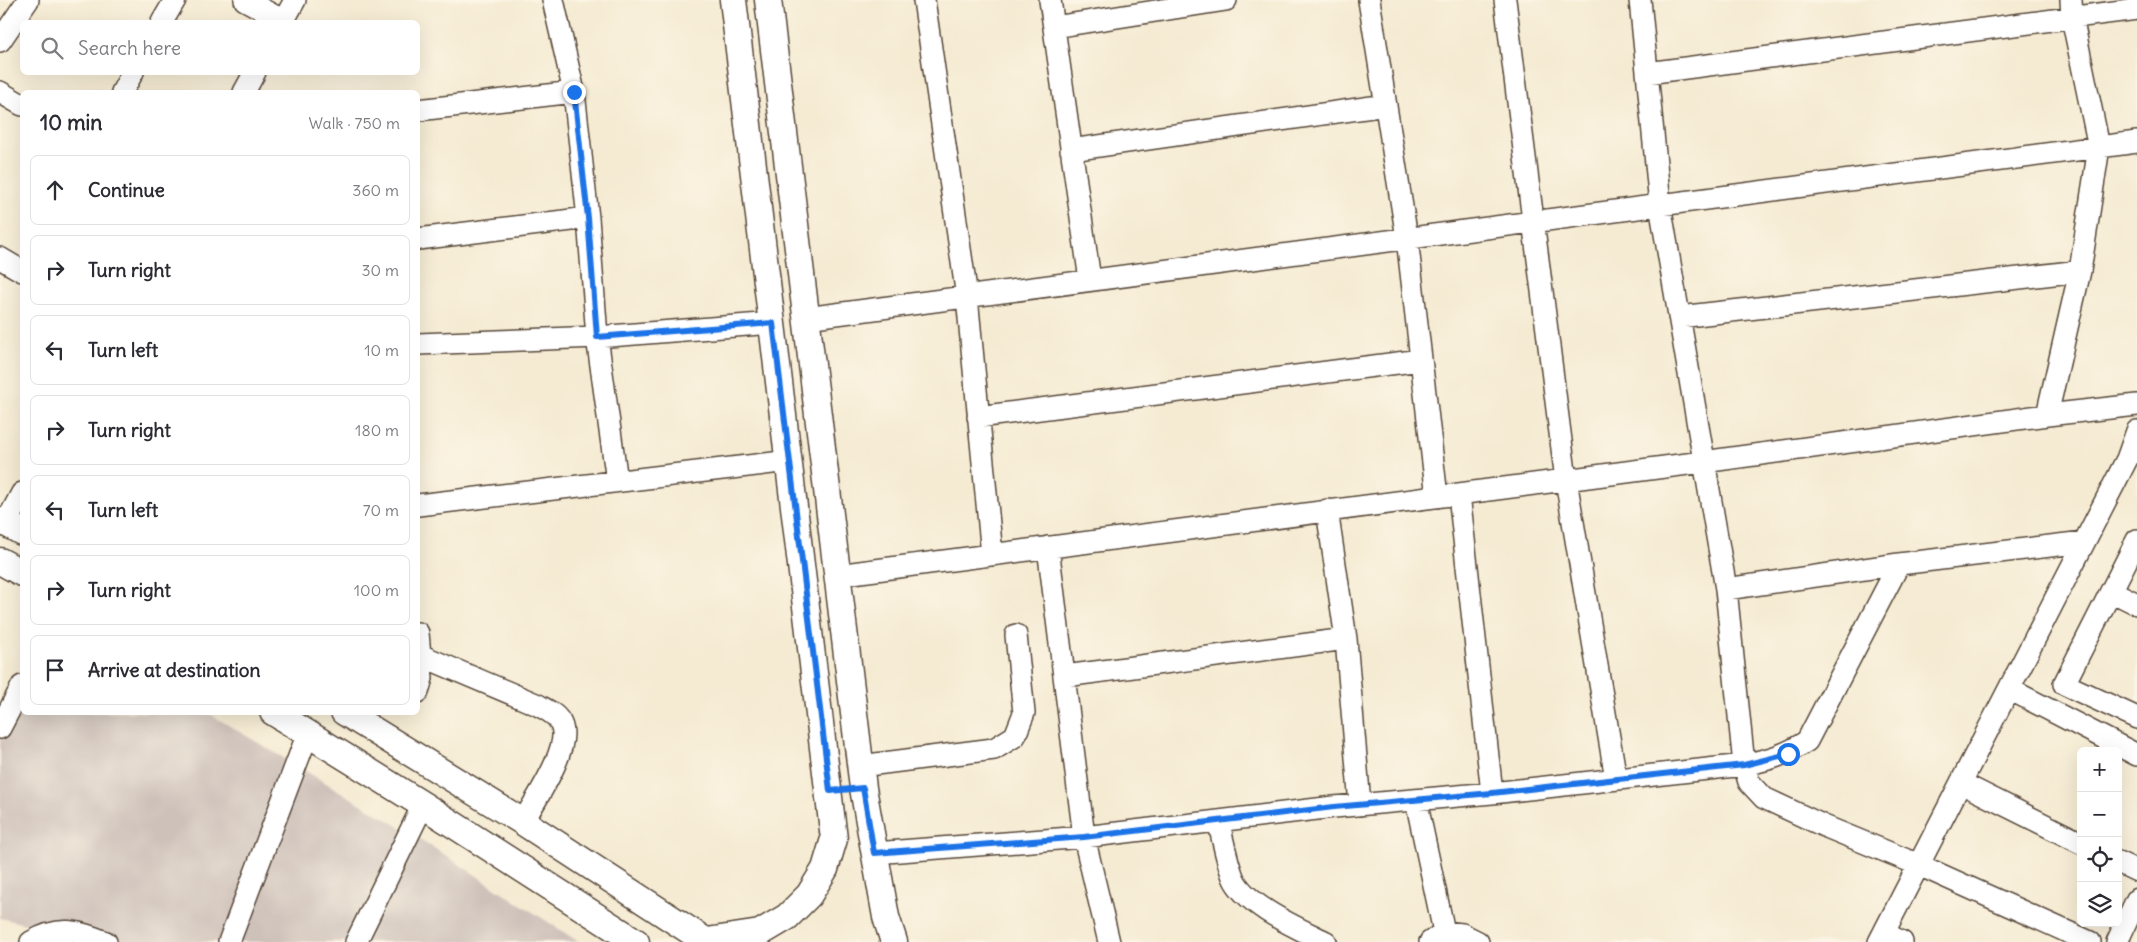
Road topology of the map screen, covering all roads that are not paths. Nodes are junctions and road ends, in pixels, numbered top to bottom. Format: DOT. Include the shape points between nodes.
graph roads {
  1 [pos="28,0"];
  2 [pos="175,0"];
  3 [pos="246,0"];
  4 [pos="295,0"];
  5 [pos="553,0"];
  6 [pos="734,0"];
  7 [pos="768,0"];
  8 [pos="924,0"];
  9 [pos="1050,0"];
  10 [pos="1226,0"];
  11 [pos="1369,0"];
  12 [pos="1505,0"];
  13 [pos="1640,0"];
  14 [pos="2072,9"];
  15 [pos="2137,9"];
  16 [pos="163,20"];
  17 [pos="280,20"];
  18 [pos="284,20"];
  19 [pos="1054,27"];
  20 [pos="0,41"];
  21 [pos="1647,74"];
  22 [pos="131,75"];
  23 [pos="253,75"];
  24 [pos="123,90"];
  25 [pos="245,90"];
  26 [pos="0,92"];
  27 [pos="574,92"];
  28 [pos="20,103"];
  29 [pos="1386,105"];
  30 [pos="420,110"];
  31 [pos="2137,142"];
  32 [pos="2099,147"];
  33 [pos="1071,150"];
  34 [pos="1660,205"];
  35 [pos="588,218"];
  36 [pos="1534,222"];
  37 [pos="1407,238"];
  38 [pos="420,240"];
  39 [pos="0,258"];
  40 [pos="20,269"];
  41 [pos="2080,271"];
  42 [pos="1090,280"];
  43 [pos="966,296"];
  44 [pos="1679,317"];
  45 [pos="806,318"];
  46 [pos="773,323"];
  47 [pos="597,337"];
  48 [pos="420,344"];
  49 [pos="1421,360"];
  50 [pos="816,397"];
  51 [pos="782,399"];
  52 [pos="2137,406"];
  53 [pos="2047,415"];
  54 [pos="978,417"];
  55 [pos="2137,431"];
  56 [pos="790,461"];
  57 [pos="1703,462"];
  58 [pos="1566,480"];
  59 [pos="617,481"];
  60 [pos="1459,494"];
  61 [pos="1437,497"];
  62 [pos="20,498"];
  63 [pos="420,505"];
  64 [pos="1327,510"];
  65 [pos="10,525"];
  66 [pos="2137,540"];
  67 [pos="2084,542"];
  68 [pos="1048,547"];
  69 [pos="992,555"];
  70 [pos="0,561"];
  71 [pos="1899,564"];
  72 [pos="20,573"];
  73 [pos="837,575"];
  74 [pos="1726,589"];
  75 [pos="2111,591"];
  76 [pos="2137,604"];
  77 [pos="1016,635"];
  78 [pos="1346,639"];
  79 [pos="420,655"];
  80 [pos="1065,676"];
  81 [pos="420,687"];
  82 [pos="2009,689"];
  83 [pos="20,690"];
  84 [pos="278,715"];
  85 [pos="357,715"];
  86 [pos="2137,718"];
  87 [pos="0,728"];
  88 [pos="308,733"];
  89 [pos="2137,755"];
  90 [pos="1744,765"];
  91 [pos="861,777"];
  92 [pos="1616,779"];
  93 [pos="1961,783"];
  94 [pos="830,791"];
  95 [pos="1492,793"];
  96 [pos="1416,800"];
  97 [pos="490,803"];
  98 [pos="423,805"];
  99 [pos="1360,805"];
  100 [pos="1218,821"];
  101 [pos="523,822"];
  102 [pos="471,835"];
  103 [pos="1084,837"];
  104 [pos="2077,841"];
  105 [pos="874,853"];
  106 [pos="1919,864"];
  107 [pos="2122,864"];
  108 [pos="2137,871"];
  109 [pos="2137,899"];
  110 [pos="1437,937"];
  111 [pos="1889,939"];
  112 [pos="98,941"];
  113 [pos="31,942"];
  114 [pos="229,942"];
  115 [pos="356,942"];
  116 [pos="635,942"];
  117 [pos="707,942"];
  118 [pos="894,942"];
  119 [pos="1109,942"];
  120 [pos="1326,942"];
  121 [pos="1478,942"];
  122 [pos="2090,942"];
  123 [pos="2117,942"];
  1 -- 20 [label="street"];
  2 -- 16 [label="street"];
  3 -- 17 [label="street"];
  4 -- 18 [label="street"];
  5 -- 27 [label="street"];
  6 -- 46 [label="main road"];
  7 -- 45 [label="main road"];
  8 -- 43 [label="street"];
  9 -- 19 [label="street"];
  10 -- 19 [label="street"];
  11 -- 29 [label="street"];
  12 -- 36 [label="street"];
  13 -- 21 [label="street"];
  14 -- 15 [label="street"];
  14 -- 21 [label="street"];
  14 -- 32 [label="street"];
  19 -- 33 [label="street"];
  21 -- 34 [label="street"];
  22 -- 24 [label="street"];
  23 -- 25 [label="street"];
  26 -- 28 [label="street"];
  27 -- 30 [label="street"];
  27 -- 35 [label="street"];
  29 -- 33 [label="street"];
  29 -- 37 [label="street"];
  31 -- 32 [label="street"];
  32 -- 34 [label="street"];
  32 -- 41 [label="street"];
  33 -- 42 [label="street"];
  34 -- 36 [label="street"];
  34 -- 44 [label="street"];
  35 -- 38 [label="street"];
  35 -- 47 [label="street"];
  36 -- 37 [label="street"];
  36 -- 58 [label="street"];
  37 -- 42 [label="street"];
  37 -- 49 [label="street"];
  39 -- 40 [label="street"];
  41 -- 44 [label="street"];
  41 -- 53 [label="street"];
  42 -- 43 [label="street"];
  43 -- 45 [label="street"];
  43 -- 54 [label="street"];
  44 -- 57 [label="street"];
  45 -- 50 [label="main road"];
  46 -- 47 [label="street"];
  46 -- 51 [label="main road"];
  47 -- 48 [label="street"];
  47 -- 59 [label="street"];
  49 -- 54 [label="street"];
  49 -- 61 [label="street"];
  50 -- 51 [label="main road"];
  50 -- 73 [label="main road"];
  51 -- 56 [label="main road"];
  52 -- 53 [label="street"];
  53 -- 57 [label="street"];
  54 -- 69 [label="street"];
  55 -- 67 [label="street" via="2127,459"];
  56 -- 59 [label="street"];
  56 -- 94 [label="main road"];
  57 -- 58 [label="street"];
  57 -- 74 [label="street"];
  58 -- 60 [label="street"];
  58 -- 92 [label="street"];
  59 -- 63 [label="street"];
  60 -- 61 [label="street"];
  60 -- 95 [label="street"];
  61 -- 64 [label="street"];
  62 -- 65 [label="street"];
  64 -- 68 [label="street"];
  64 -- 78 [label="street"];
  66 -- 75 [label="street"];
  67 -- 71 [label="street"];
  67 -- 82 [label="street"];
  68 -- 69 [label="street"];
  68 -- 80 [label="street"];
  69 -- 73 [label="street"];
  70 -- 72 [label="main road"];
  71 -- 74 [label="street"];
  71 -- 90 [label="street" via="1806,741 1788,754"];
  73 -- 91 [label="main road"];
  74 -- 90 [label="street"];
  75 -- 76 [label="street"];
  75 -- 86 [label="street" via="2064,684"];
  77 -- 91 [label="street" via="1024,713 1015,736 994,749"];
  78 -- 80 [label="street"];
  78 -- 99 [label="street"];
  79 -- 81 [label="street"];
  79 -- 101 [label="street" via="538,705 561,724 564,739 560,753"];
  80 -- 103 [label="street"];
  82 -- 89 [label="street"];
  82 -- 93 [label="street"];
  83 -- 87 [label="street"];
  84 -- 88 [label="main road"];
  85 -- 97 [label="main road"];
  88 -- 98 [label="main road"];
  88 -- 114 [label="street"];
  90 -- 92 [label="street"];
  90 -- 106 [label="street" via="1749,782 1764,798"];
  91 -- 94 [label="main road"];
  91 -- 105 [label="main road"];
  92 -- 95 [label="street"];
  93 -- 104 [label="street"];
  93 -- 106 [label="street"];
  94 -- 117 [label="main road" via="834,839 825,869 809,895 787,917 760,933"];
  95 -- 96 [label="street"];
  96 -- 99 [label="street"];
  96 -- 110 [label="street"];
  97 -- 101 [label="main road"];
  97 -- 102 [label="main road"];
  98 -- 102 [label="main road"];
  98 -- 115 [label="street"];
  99 -- 100 [label="street"];
  100 -- 103 [label="street"];
  100 -- 120 [label="street" via="1233,878 1248,897 1280,919"];
  101 -- 117 [label="main road"];
  102 -- 116 [label="main road"];
  103 -- 105 [label="street"];
  103 -- 119 [label="street"];
  105 -- 118 [label="main road"];
  106 -- 111 [label="street"];
  106 -- 122 [label="street"];
  107 -- 108 [label="street"];
  109 -- 123 [label="street"];
  110 -- 121 [label="street" via="1462,934"];
  112 -- 113 [label="street" via="79,932 59,930"];
}
